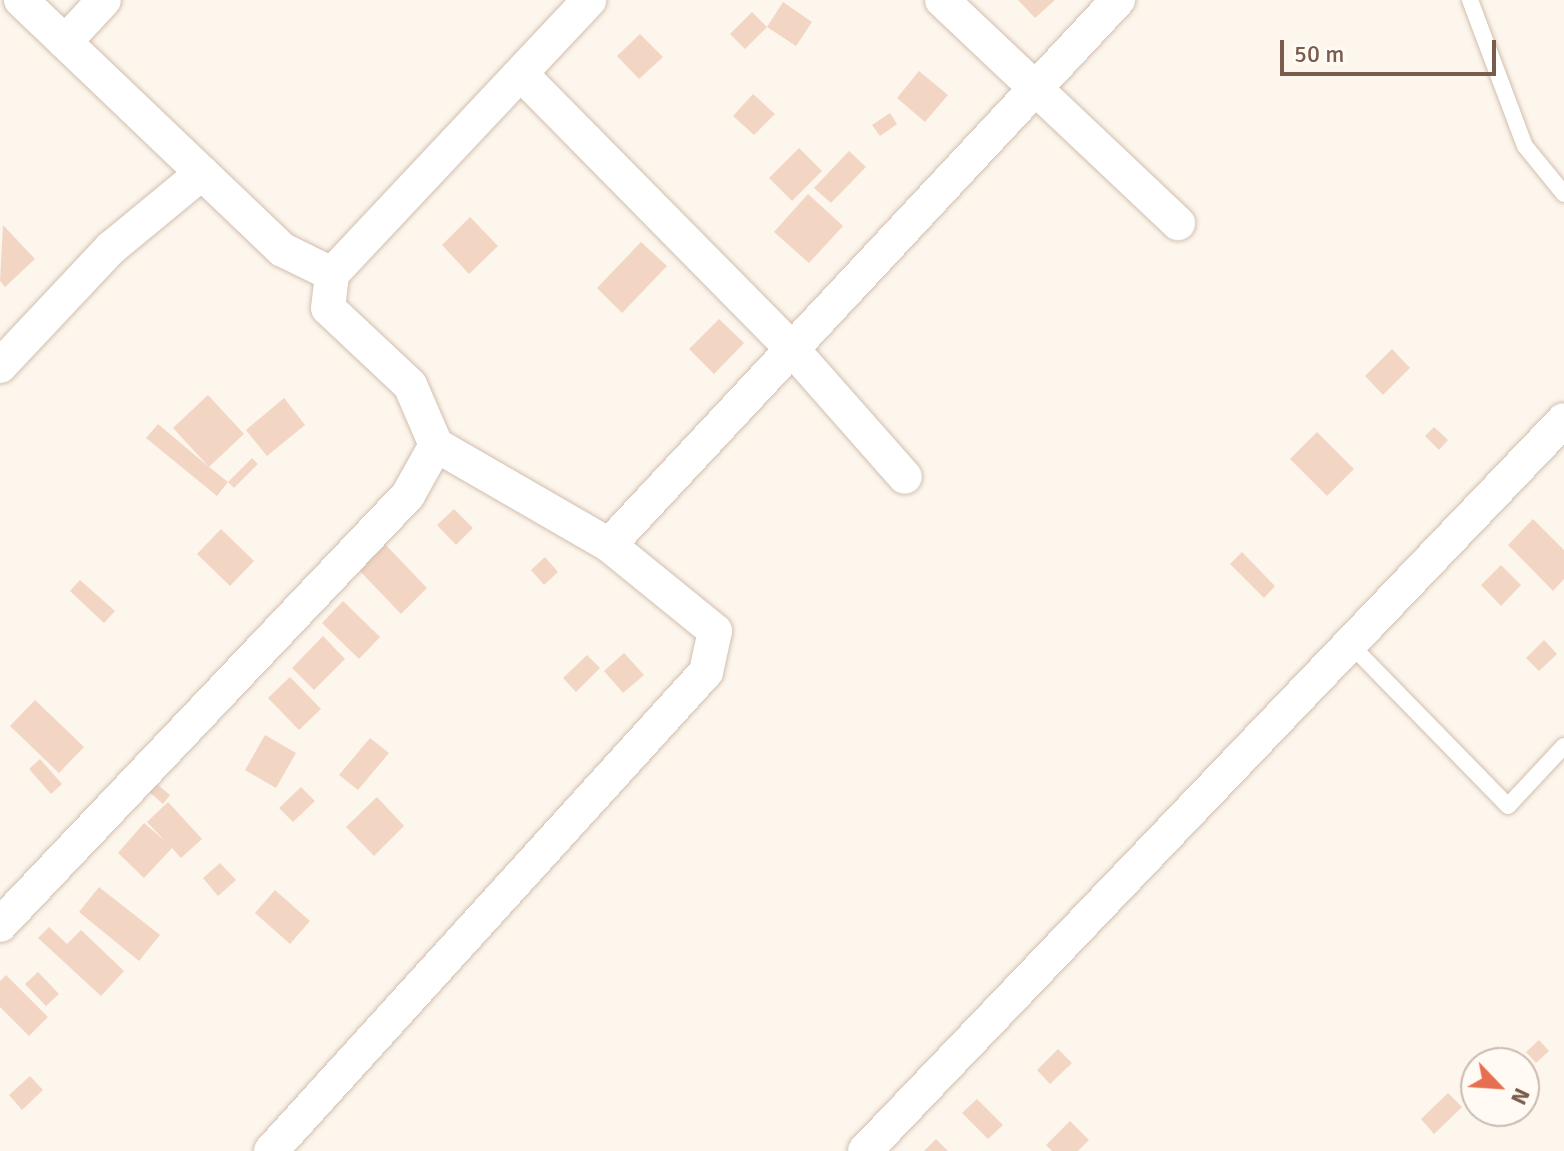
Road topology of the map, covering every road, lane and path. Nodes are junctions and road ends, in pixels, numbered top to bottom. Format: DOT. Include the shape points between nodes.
graph roads {
  1 [pos="21,0"];
  2 [pos="104,0"];
  3 [pos="589,0"];
  4 [pos="942,0"];
  5 [pos="1118,0"];
  6 [pos="1470,0"];
  7 [pos="65,42"];
  8 [pos="522,75"];
  9 [pos="1036,89"];
  10 [pos="202,173"];
  11 [pos="1564,194"];
  12 [pos="1178,223"];
  13 [pos="332,274"];
  14 [pos="793,350"];
  15 [pos="0,366"];
  16 [pos="1564,420"];
  17 [pos="436,445"];
  18 [pos="905,477"];
  19 [pos="609,545"];
  20 [pos="1350,644"];
  21 [pos="1564,746"];
  22 [pos="0,925"];
  23 [pos="271,1151"];
  24 [pos="865,1151"];
  1 -- 7 [label="street"];
  2 -- 7 [label="street"];
  3 -- 8 [label="street"];
  4 -- 9 [label="street"];
  5 -- 9 [label="street"];
  6 -- 11 [label="lane" via="1525,146"];
  7 -- 10 [label="street"];
  8 -- 13 [label="street"];
  8 -- 14 [label="street"];
  9 -- 12 [label="street"];
  9 -- 14 [label="street"];
  10 -- 13 [label="street" via="283,250"];
  10 -- 15 [label="street" via="111,248"];
  13 -- 17 [label="street" via="328,308 410,385"];
  14 -- 18 [label="street"];
  14 -- 19 [label="street"];
  16 -- 20 [label="street"];
  17 -- 19 [label="street"];
  17 -- 22 [label="street" via="408,495"];
  19 -- 23 [label="street" via="715,631 706,672"];
  20 -- 21 [label="lane" via="1508,806"];
  20 -- 24 [label="street"];
}
